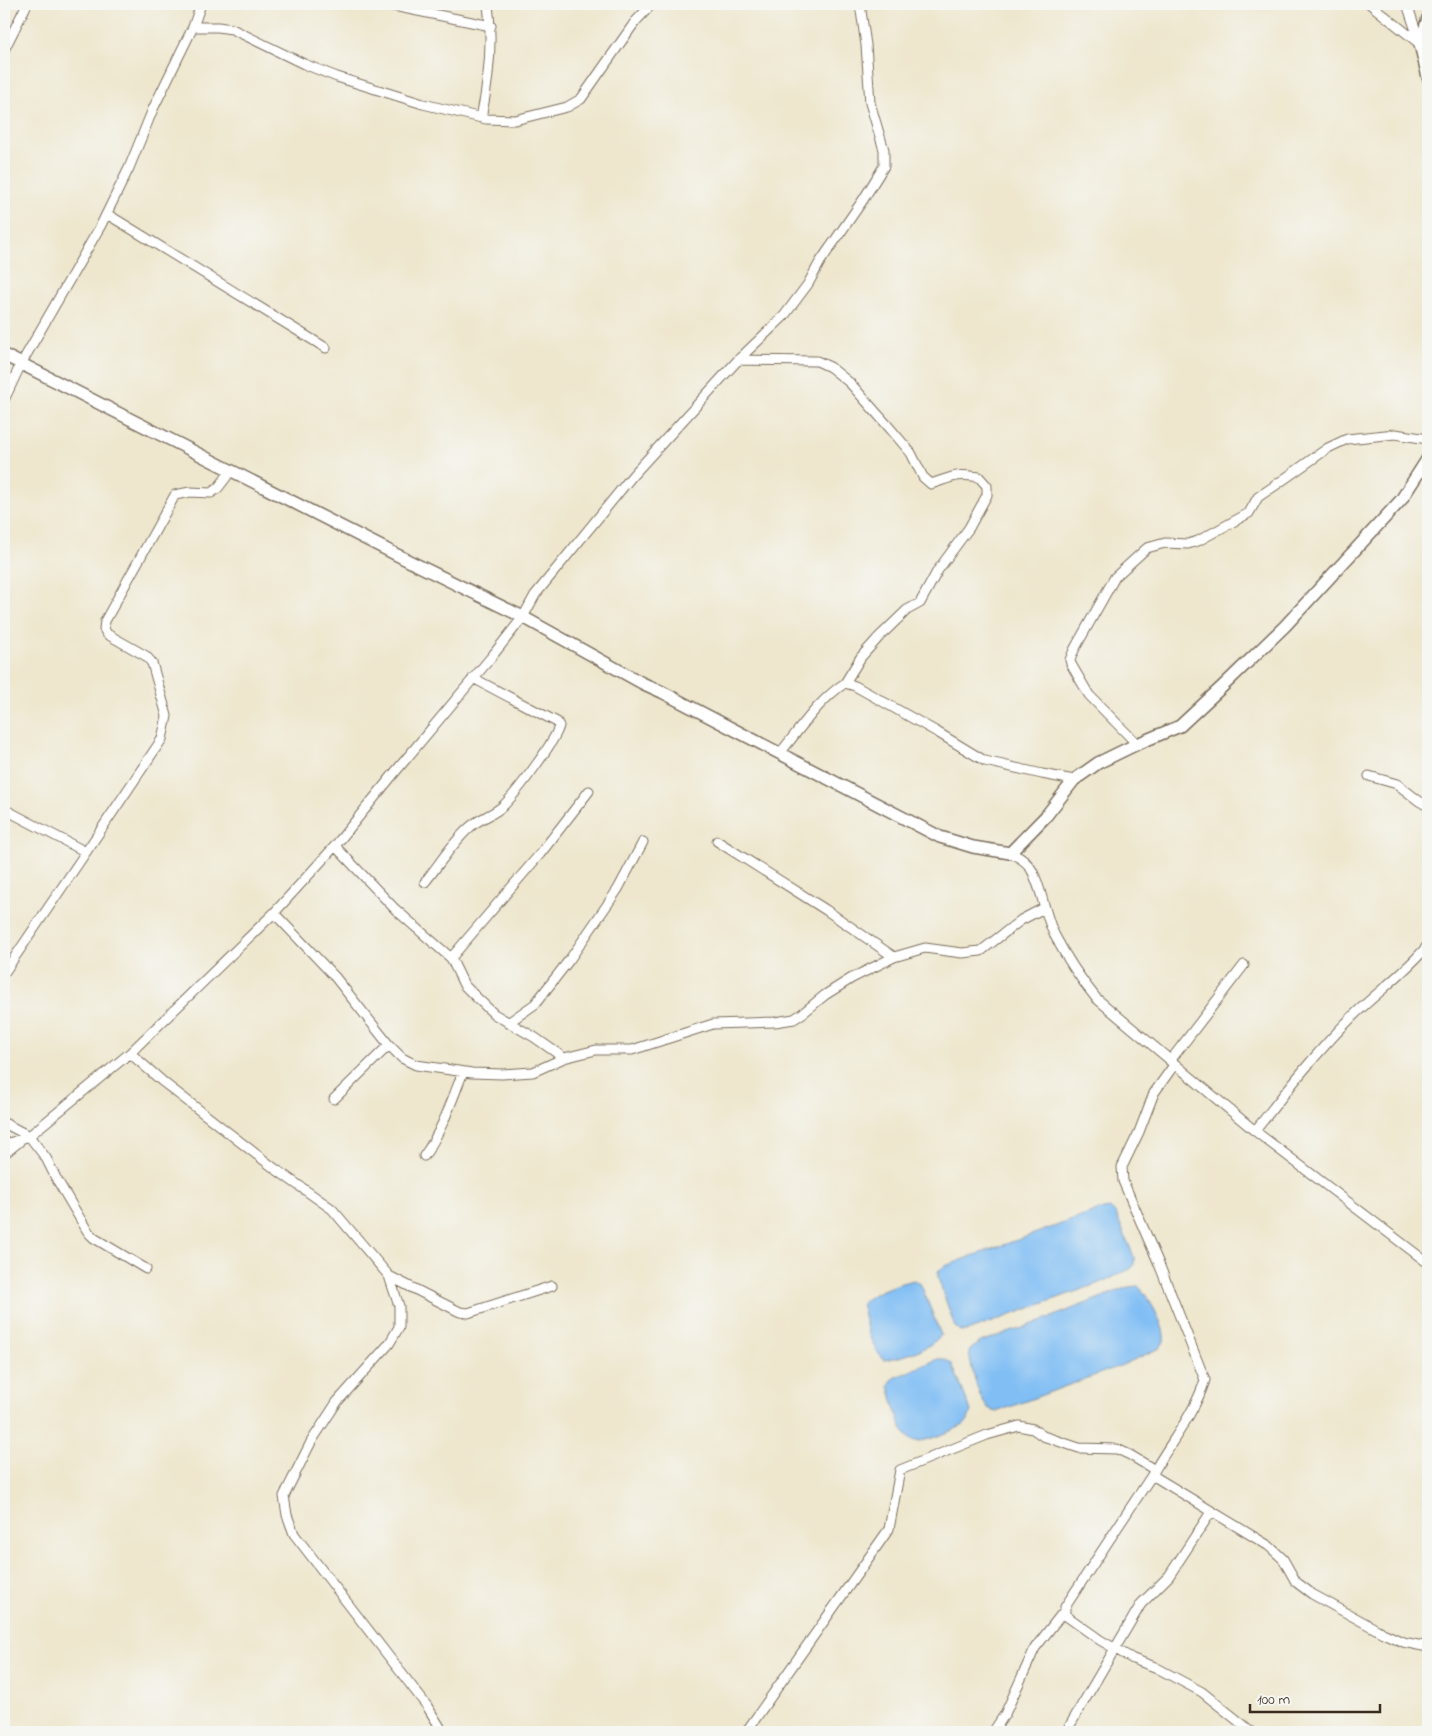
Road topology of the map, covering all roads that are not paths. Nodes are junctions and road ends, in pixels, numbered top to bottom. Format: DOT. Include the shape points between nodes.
graph roads {
  1 [pos="27,4"];
  2 [pos="201,4"];
  3 [pos="384,4"];
  4 [pos="488,4"];
  5 [pos="652,4"];
  6 [pos="860,4"];
  7 [pos="1370,4"];
  8 [pos="1406,4"];
  9 [pos="1428,18"];
  10 [pos="491,26"];
  11 [pos="193,27"];
  12 [pos="1420,44"];
  13 [pos="4,50"];
  14 [pos="1428,77"];
  15 [pos="481,118"];
  16 [pos="107,214"];
  17 [pos="326,348"];
  18 [pos="4,354"];
  19 [pos="738,360"];
  20 [pos="20,364"];
  21 [pos="4,400"];
  22 [pos="1428,439"];
  23 [pos="1428,458"];
  24 [pos="231,471"];
  25 [pos="523,617"];
  26 [pos="474,678"];
  27 [pos="846,683"];
  28 [pos="1136,744"];
  29 [pos="780,753"];
  30 [pos="1369,776"];
  31 [pos="1074,780"];
  32 [pos="589,791"];
  33 [pos="1428,806"];
  34 [pos="4,808"];
  35 [pos="717,840"];
  36 [pos="643,842"];
  37 [pos="335,846"];
  38 [pos="86,852"];
  39 [pos="1010,853"];
  40 [pos="425,882"];
  41 [pos="1044,908"];
  42 [pos="274,913"];
  43 [pos="1428,945"];
  44 [pos="894,957"];
  45 [pos="451,958"];
  46 [pos="1244,965"];
  47 [pos="4,973"];
  48 [pos="508,1023"];
  49 [pos="389,1045"];
  50 [pos="130,1053"];
  51 [pos="564,1058"];
  52 [pos="1172,1063"];
  53 [pos="463,1072"];
  54 [pos="334,1099"];
  55 [pos="4,1123"];
  56 [pos="1255,1131"];
  57 [pos="26,1138"];
  58 [pos="4,1145"];
  59 [pos="4,1154"];
  60 [pos="424,1156"];
  61 [pos="1428,1263"];
  62 [pos="146,1269"];
  63 [pos="389,1276"];
  64 [pos="552,1286"];
  65 [pos="1153,1472"];
  66 [pos="1211,1512"];
  67 [pos="1064,1611"];
  68 [pos="1115,1648"];
  69 [pos="1428,1648"];
  70 [pos="443,1732"];
  71 [pos="746,1732"];
  72 [pos="994,1732"];
  73 [pos="1066,1732"];
  74 [pos="1252,1732"];
  1 -- 13 [label="street"];
  2 -- 11 [label="street"];
  3 -- 10 [label="street"];
  4 -- 10 [label="street"];
  5 -- 15 [label="street" via="635,22 580,99 567,107 515,120"];
  6 -- 19 [label="street" via="870,103 884,150 884,166 784,316"];
  7 -- 12 [label="street"];
  8 -- 12 [label="street"];
  9 -- 12 [label="street"];
  10 -- 15 [label="street" via="489,78"];
  11 -- 15 [label="street" via="232,29 337,77"];
  11 -- 16 [label="street"];
  12 -- 14 [label="street"];
  16 -- 17 [label="street"];
  16 -- 20 [label="street"];
  18 -- 20 [label="street"];
  19 -- 25 [label="street" via="633,475 535,595"];
  19 -- 27 [label="street" via="817,361 830,367 850,383 888,426 931,484 963,474 980,476 987,486 987,495 969,528 938,570 920,603 907,610 879,637"];
  20 -- 21 [label="street"];
  20 -- 24 [label="street"];
  22 -- 28 [label="street" via="1395,434 1347,439 1328,448 1263,492 1249,513 1198,541 1165,543 1147,548 1123,568 1094,611 1070,664 1089,694"];
  23 -- 28 [label="street" via="1400,500 1285,626 1180,726"];
  24 -- 25 [label="street"];
  24 -- 38 [label="street" via="211,493 175,495 105,621 107,634 146,656 152,663 167,716 162,739"];
  25 -- 26 [label="street"];
  25 -- 29 [label="street" via="642,683"];
  26 -- 37 [label="street"];
  26 -- 40 [label="street" via="559,726 557,734 504,805 468,829"];
  27 -- 29 [label="street" via="837,688"];
  27 -- 31 [label="street" via="985,761"];
  28 -- 31 [label="street" via="1098,763"];
  29 -- 39 [label="street" via="940,837"];
  30 -- 33 [label="street" via="1398,784"];
  31 -- 39 [label="street" via="1046,816"];
  32 -- 45 [label="street"];
  34 -- 38 [label="street"];
  35 -- 44 [label="street"];
  36 -- 48 [label="street" via="618,889 554,980 535,1004"];
  37 -- 42 [label="street"];
  37 -- 45 [label="street" via="396,909"];
  38 -- 47 [label="street"];
  39 -- 41 [label="street" via="1022,858 1030,867"];
  41 -- 44 [label="street" via="1021,920 981,951 962,953 925,948"];
  41 -- 52 [label="street" via="1075,973 1096,998"];
  42 -- 49 [label="street" via="335,977"];
  42 -- 50 [label="street"];
  43 -- 56 [label="street" via="1304,1069"];
  44 -- 51 [label="street" via="824,995 794,1019 713,1024 632,1050 596,1050"];
  45 -- 48 [label="street" via="464,985"];
  46 -- 52 [label="street"];
  48 -- 51 [label="street"];
  49 -- 53 [label="street" via="402,1058 416,1065"];
  49 -- 54 [label="street"];
  50 -- 57 [label="street"];
  50 -- 63 [label="street" via="274,1168 332,1209"];
  51 -- 53 [label="street" via="533,1072"];
  52 -- 56 [label="street"];
  52 -- 65 [label="street" via="1154,1092 1122,1167 1123,1181 1160,1264 1205,1380 1199,1398"];
  53 -- 60 [label="street"];
  55 -- 57 [label="street"];
  56 -- 61 [label="street"];
  57 -- 58 [label="street"];
  57 -- 59 [label="street"];
  57 -- 62 [label="street" via="46,1158 88,1232"];
  63 -- 64 [label="street" via="468,1313"];
  63 -- 70 [label="street" via="399,1306 399,1327 389,1344 337,1402 311,1442 284,1496 294,1534 427,1706"];
  65 -- 66 [label="street"];
  65 -- 67 [label="street"];
  65 -- 71 [label="street" via="1130,1454 1117,1449 1079,1448 1019,1426 987,1435 900,1470 889,1529"];
  66 -- 68 [label="street" via="1169,1576 1141,1604"];
  66 -- 69 [label="street" via="1269,1546 1283,1560 1296,1582 1312,1594 1383,1633"];
  67 -- 68 [label="street" via="1068,1619"];
  67 -- 72 [label="street" via="1035,1648"];
  68 -- 73 [label="street"];
  68 -- 74 [label="street" via="1202,1692"];
}
